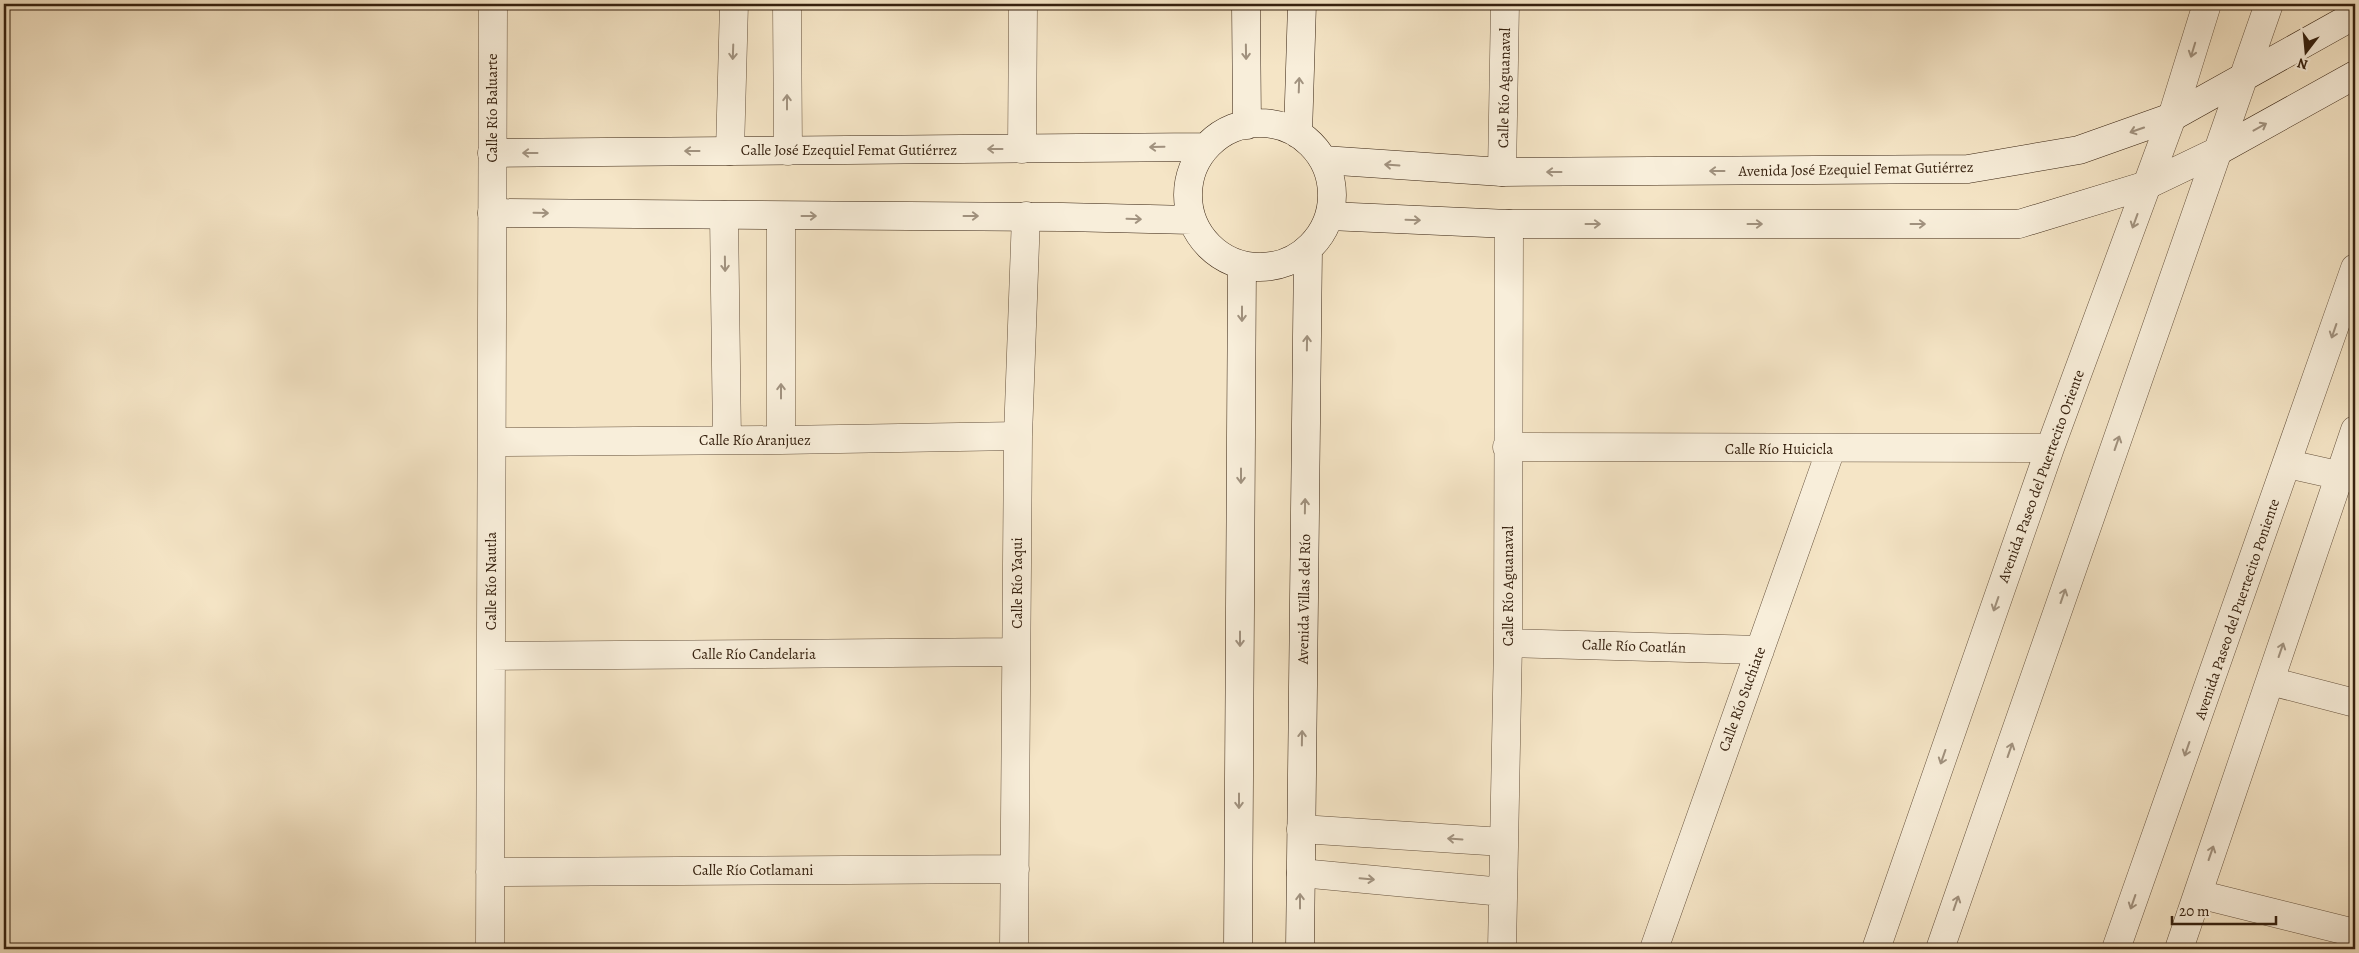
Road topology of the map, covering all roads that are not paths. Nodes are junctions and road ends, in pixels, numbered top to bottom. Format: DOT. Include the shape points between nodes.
graph roads {
  1 [pos="493,4"];
  2 [pos="734,4"];
  3 [pos="787,4"];
  4 [pos="1023,4"];
  5 [pos="1246,4"];
  6 [pos="1302,4"];
  7 [pos="1505,4"];
  8 [pos="2207,4"];
  9 [pos="2269,4"];
  10 [pos="2355,15"];
  11 [pos="2355,75"];
  12 [pos="2243,78"];
  13 [pos="2172,117"];
  14 [pos="1247,125"];
  15 [pos="1298,134"];
  16 [pos="1206,147"];
  17 [pos="1022,149"];
  18 [pos="730,151"];
  19 [pos="788,151"];
  20 [pos="2218,151"];
  21 [pos="492,153"];
  22 [pos="1323,160"];
  23 [pos="1502,172"];
  24 [pos="2148,186"];
  25 [pos="492,213"];
  26 [pos="724,215"];
  27 [pos="781,216"];
  28 [pos="1026,216"];
  29 [pos="1329,216"];
  30 [pos="1192,220"];
  31 [pos="1509,224"];
  32 [pos="1308,249"];
  33 [pos="1242,265"];
  34 [pos="2355,268"];
  35 [pos="2355,430"];
  36 [pos="1018,436"];
  37 [pos="727,440"];
  38 [pos="781,440"];
  39 [pos="492,442"];
  40 [pos="1507,447"];
  41 [pos="2050,448"];
  42 [pos="1831,449"];
  43 [pos="2288,464"];
  44 [pos="2348,477"];
  45 [pos="1508,643"];
  46 [pos="1760,650"];
  47 [pos="1016,652"];
  48 [pos="491,656"];
  49 [pos="2270,681"];
  50 [pos="2355,703"];
  51 [pos="1301,829"];
  52 [pos="1503,842"];
  53 [pos="1015,869"];
  54 [pos="490,872"];
  55 [pos="1301,873"];
  56 [pos="1503,892"];
  57 [pos="2198,894"];
  58 [pos="2355,933"];
  59 [pos="490,949"];
  60 [pos="1014,949"];
  61 [pos="1238,949"];
  62 [pos="1300,949"];
  63 [pos="1502,949"];
  64 [pos="1654,949"];
  65 [pos="1876,949"];
  66 [pos="1940,949"];
  67 [pos="2116,949"];
  68 [pos="2179,949"];
  1 -- 21 [label="street, Calle Río Baluarte"];
  2 -- 18 [label="street, one-way"];
  19 -- 3 [label="street, one-way"];
  4 -- 17 [label="street"];
  5 -- 14 [label="street, one-way"];
  15 -- 6 [label="street, one-way"];
  7 -- 23 [label="street, Calle Río Aguanaval"];
  8 -- 13 [label="street, Avenida Paseo del Puertecito Oriente, one-way"];
  9 -- 12 [label="street"];
  10 -- 12 [label="street, Avenida José Ezequiel Femat Gutiérrez"];
  20 -- 11 [label="street, one-way"];
  12 -- 13 [label="street, Avenida José Ezequiel Femat Gutiérrez"];
  12 -- 20 [label="street"];
  13 -- 23 [label="street, Avenida José Ezequiel Femat Gutiérrez, one-way" via="2079,150 1968,169"];
  13 -- 24 [label="street, Avenida Paseo del Puertecito Oriente"];
  14 -- 15 [label="street" via="1280,126"];
  14 -- 16 [label="street" via="1217,137"];
  15 -- 22 [label="street"];
  16 -- 17 [label="street, Calle José Ezequiel Femat Gutiérrez, one-way"];
  16 -- 30 [label="street" via="1196,162 1188,186"];
  17 -- 19 [label="street, Calle José Ezequiel Femat Gutiérrez, one-way"];
  18 -- 19 [label="street, Calle José Ezequiel Femat Gutiérrez"];
  18 -- 21 [label="street, Calle José Ezequiel Femat Gutiérrez, one-way"];
  20 -- 24 [label="street"];
  66 -- 20 [label="street, one-way"];
  21 -- 25 [label="street, Calle Río Baluarte"];
  23 -- 22 [label="street, Avenida José Ezequiel Femat Gutiérrez, one-way"];
  22 -- 29 [label="street" via="1330,180 1332,200"];
  31 -- 24 [label="street, one-way" via="2019,224"];
  24 -- 41 [label="street, Avenida Paseo del Puertecito Oriente, one-way"];
  25 -- 26 [label="street, one-way"];
  25 -- 39 [label="street, Calle Río Nautla"];
  26 -- 27 [label="street"];
  26 -- 37 [label="street, one-way"];
  27 -- 28 [label="street, one-way"];
  38 -- 27 [label="street, one-way"];
  28 -- 30 [label="street, one-way"];
  28 -- 36 [label="street, Calle Río Yaqui"];
  29 -- 31 [label="street, one-way"];
  29 -- 32 [label="street" via="1322,232"];
  30 -- 33 [label="street" via="1201,236 1218,254"];
  31 -- 40 [label="street, Calle Río Aguanaval"];
  32 -- 33 [label="street" via="1289,261 1268,267"];
  51 -- 32 [label="street, Avenida Villas del Río, one-way"];
  33 -- 61 [label="street, one-way"];
  34 -- 43 [label="street, Avenida Paseo del Puertecito Poniente, one-way"];
  35 -- 44 [label="street"];
  36 -- 38 [label="street, Calle Río Aranjuez"];
  36 -- 47 [label="street, Calle Río Yaqui"];
  37 -- 38 [label="street, Calle Río Aranjuez"];
  37 -- 39 [label="street, Calle Río Aranjuez"];
  39 -- 48 [label="street, Calle Río Nautla"];
  40 -- 42 [label="street, Calle Río Huicicla"];
  40 -- 45 [label="street, Calle Río Aguanaval"];
  41 -- 42 [label="street, Calle Río Huicicla"];
  41 -- 65 [label="street, Avenida Paseo del Puertecito Oriente, one-way"];
  42 -- 46 [label="street, Calle Río Suchiate"];
  43 -- 44 [label="street"];
  43 -- 67 [label="street, Avenida Paseo del Puertecito Poniente, one-way"];
  49 -- 44 [label="street, one-way"];
  45 -- 46 [label="street, Calle Río Coatlán"];
  45 -- 52 [label="street, Calle Río Aguanaval"];
  46 -- 64 [label="street, Calle Río Suchiate"];
  47 -- 48 [label="street, Calle Río Candelaria"];
  47 -- 53 [label="street, Calle Río Yaqui"];
  48 -- 54 [label="street, Calle Río Nautla"];
  49 -- 50 [label="street"];
  57 -- 49 [label="street, one-way"];
  52 -- 51 [label="street, one-way"];
  51 -- 55 [label="street, Avenida Villas del Río"];
  52 -- 56 [label="street, Calle Río Aguanaval"];
  53 -- 54 [label="street, Calle Río Cotlamani"];
  53 -- 60 [label="street, Calle Río Yaqui"];
  54 -- 59 [label="street, Calle Río Nautla"];
  55 -- 56 [label="street, one-way"];
  62 -- 55 [label="street, Avenida Villas del Río, one-way"];
  56 -- 63 [label="street, Calle Río Aguanaval"];
  57 -- 58 [label="street"];
  57 -- 68 [label="street"];
}
